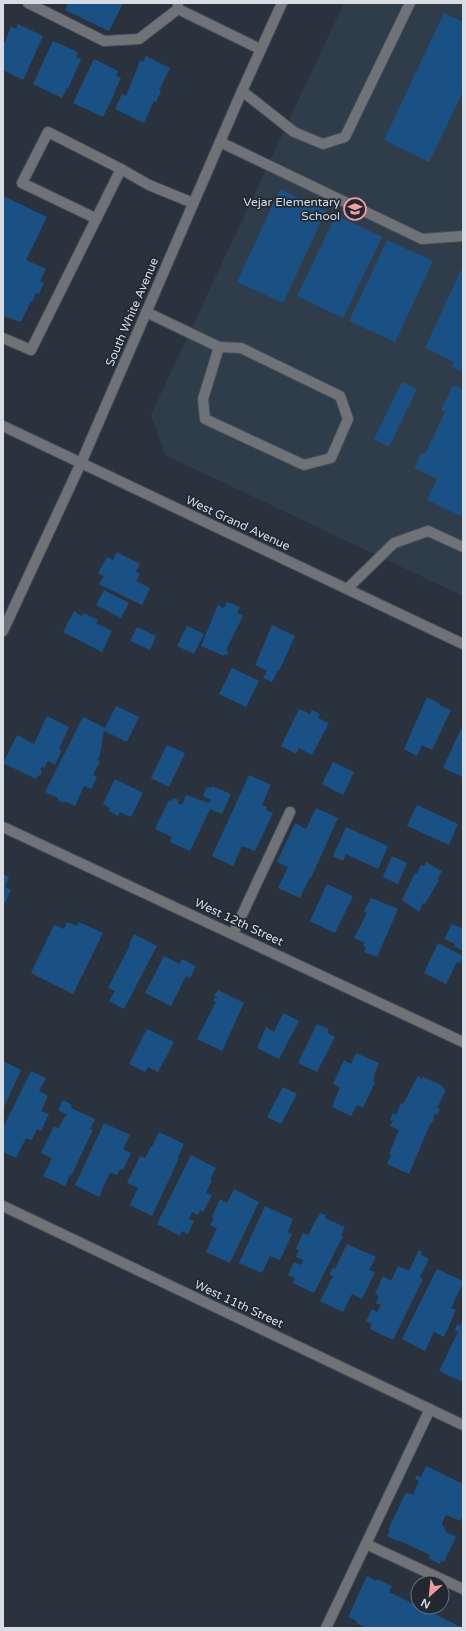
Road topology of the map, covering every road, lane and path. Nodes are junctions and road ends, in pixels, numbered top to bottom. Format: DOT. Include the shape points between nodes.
graph roads {
  1 [pos="28,3"];
  2 [pos="282,3"];
  3 [pos="410,3"];
  4 [pos="178,6"];
  5 [pos="260,49"];
  6 [pos="242,91"];
  7 [pos="220,142"];
  8 [pos="121,169"];
  9 [pos="193,203"];
  10 [pos="95,218"];
  11 [pos="463,236"];
  12 [pos="146,312"];
  13 [pos="3,338"];
  14 [pos="219,347"];
  15 [pos="3,426"];
  16 [pos="81,463"];
  17 [pos="463,547"];
  18 [pos="347,589"];
  19 [pos="3,631"];
  20 [pos="463,644"];
  21 [pos="290,812"];
  22 [pos="3,827"];
  23 [pos="233,934"];
  24 [pos="463,1042"];
  25 [pos="3,1206"];
  26 [pos="430,1409"];
  27 [pos="463,1425"];
  28 [pos="366,1544"];
  29 [pos="463,1589"];
  30 [pos="326,1628"];
  1 -- 4 [label="street" via="104,41 139,39"];
  2 -- 5 [label="street, South White Avenue"];
  3 -- 6 [label="street" via="345,137 323,144 294,132"];
  4 -- 5 [label="street"];
  5 -- 6 [label="street, South White Avenue"];
  6 -- 7 [label="street, South White Avenue"];
  7 -- 9 [label="street, South White Avenue"];
  7 -- 11 [label="street" via="422,239"];
  8 -- 9 [label="street" via="149,185"];
  8 -- 10 [label="street"];
  8 -- 10 [label="street" via="48,132 22,183"];
  9 -- 12 [label="street, South White Avenue"];
  10 -- 13 [label="street" via="31,350"];
  12 -- 14 [label="street"];
  12 -- 16 [label="street, South White Avenue"];
  14 -- 14 [label="street" via="203,399 205,419 304,465 331,458 348,419 340,396 241,348"];
  15 -- 16 [label="street, West Grand Avenue"];
  16 -- 18 [label="street, West Grand Avenue"];
  16 -- 19 [label="street, South White Avenue"];
  17 -- 18 [label="street" via="428,531 394,543"];
  18 -- 20 [label="street, West Grand Avenue"];
  21 -- 23 [label="street"];
  22 -- 23 [label="street, West 12th Street"];
  23 -- 24 [label="street, West 12th Street"];
  25 -- 26 [label="street, West 11th Street"];
  26 -- 27 [label="street, West 11th Street"];
  26 -- 28 [label="street"];
  28 -- 29 [label="street"];
  28 -- 30 [label="street"];
}
